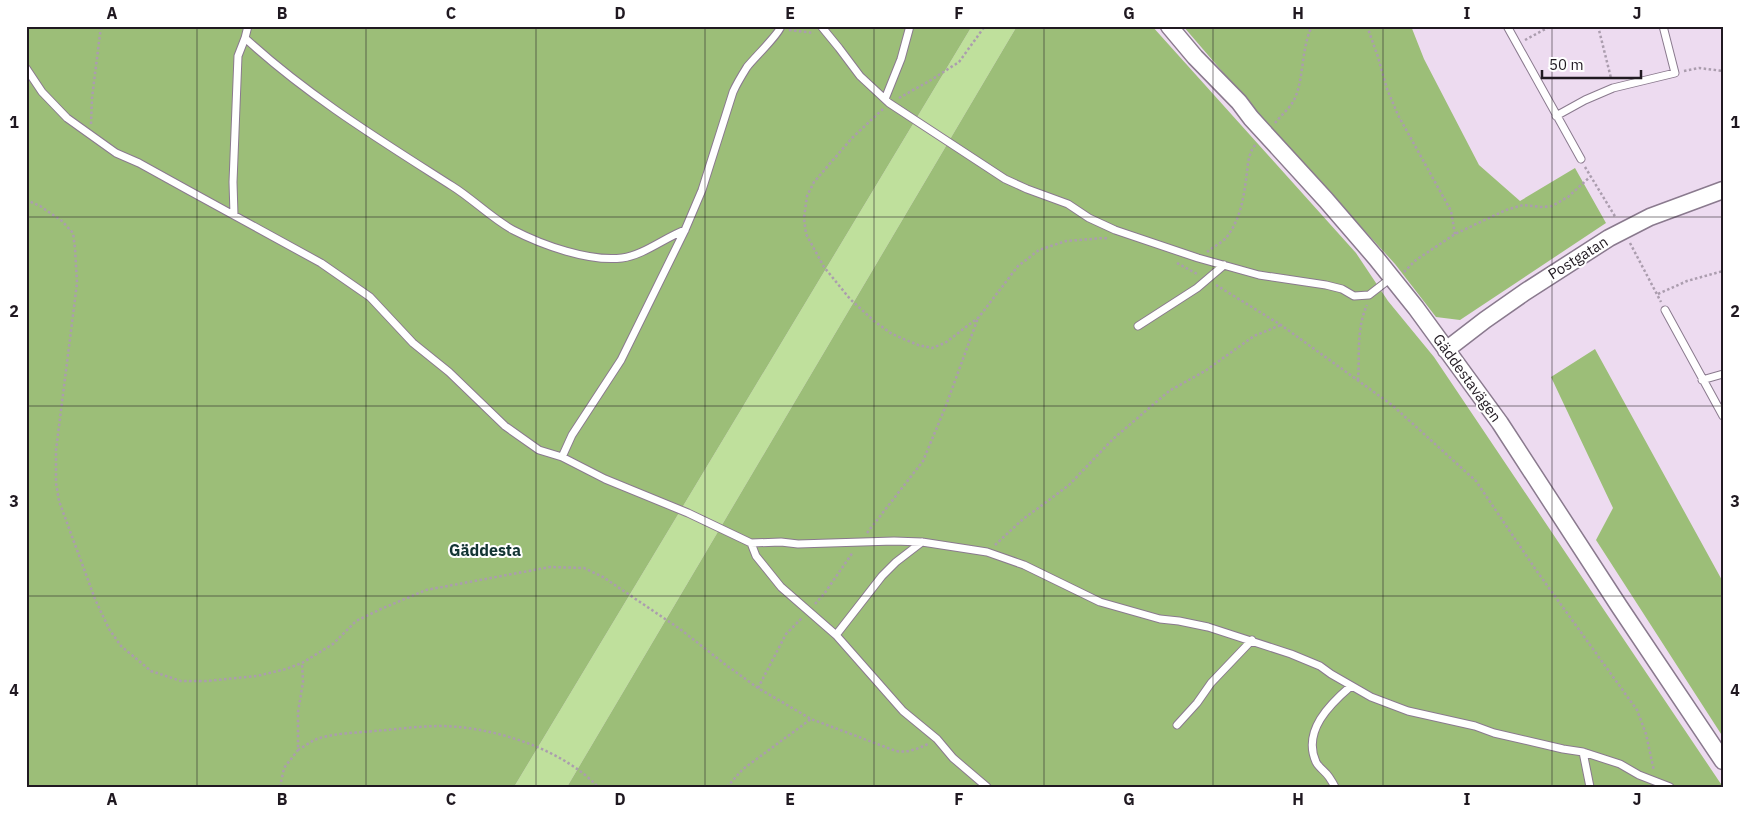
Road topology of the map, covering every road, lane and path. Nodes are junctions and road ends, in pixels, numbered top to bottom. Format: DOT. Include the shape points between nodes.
graph roads {
  1 [pos="101,26"];
  2 [pos="248,26"];
  3 [pos="821,26"];
  4 [pos="910,26"];
  5 [pos="985,26"];
  6 [pos="1169,26"];
  7 [pos="1367,26"];
  8 [pos="1507,26"];
  9 [pos="1552,26"];
  10 [pos="1598,26"];
  11 [pos="1663,26"];
  12 [pos="781,28"];
  13 [pos="830,35"];
  14 [pos="246,38"];
  15 [pos="1517,44"];
  16 [pos="26,68"];
  17 [pos="1723,71"];
  18 [pos="1675,73"];
  19 [pos="1613,88"];
  20 [pos="887,101"];
  21 [pos="1556,116"];
  22 [pos="90,136"];
  23 [pos="1580,159"];
  24 [pos="1591,176"];
  25 [pos="1723,190"];
  26 [pos="26,200"];
  27 [pos="234,215"];
  28 [pos="1618,222"];
  29 [pos="684,230"];
  30 [pos="1455,234"];
  31 [pos="1113,240"];
  32 [pos="1628,240"];
  33 [pos="1176,262"];
  34 [pos="1224,265"];
  35 [pos="1723,271"];
  36 [pos="1391,278"];
  37 [pos="1207,279"];
  38 [pos="1372,292"];
  39 [pos="1665,310"];
  40 [pos="979,317"];
  41 [pos="1281,325"];
  42 [pos="1138,326"];
  43 [pos="1446,350"];
  44 [pos="1723,374"];
  45 [pos="1358,380"];
  46 [pos="1702,380"];
  47 [pos="1723,416"];
  48 [pos="562,457"];
  49 [pos="860,542"];
  50 [pos="922,542"];
  51 [pos="751,543"];
  52 [pos="987,552"];
  53 [pos="808,611"];
  54 [pos="836,634"];
  55 [pos="1252,640"];
  56 [pos="302,663"];
  57 [pos="1351,686"];
  58 [pos="758,688"];
  59 [pos="811,719"];
  60 [pos="1177,725"];
  61 [pos="937,739"];
  62 [pos="298,750"];
  63 [pos="1583,752"];
  64 [pos="1723,761"];
  65 [pos="1656,780"];
  66 [pos="1588,786"];
  67 [pos="280,787"];
  68 [pos="598,787"];
  69 [pos="727,787"];
  70 [pos="987,787"];
  71 [pos="1335,787"];
  72 [pos="1670,787"];
  1 -- 22 [label="path"];
  2 -- 14 [label="lane"];
  3 -- 13 [label="lane"];
  4 -- 20 [label="lane"];
  5 -- 20 [label="path" via="959,62"];
  6 -- 36 [label="street, Gäddestavägen" via="1326,200"];
  7 -- 30 [label="path" via="1398,115 1451,211"];
  8 -- 15 [label="lane"];
  9 -- 15 [label="path"];
  10 -- 19 [label="path"];
  11 -- 18 [label="lane"];
  12 -- 13 [label="path"];
  12 -- 29 [label="lane" via="736,85 702,190"];
  13 -- 20 [label="lane" via="860,76"];
  14 -- 27 [label="lane" via="238,56"];
  14 -- 29 [label="lane" via="333,109 454,187 513,230 575,254 623,258"];
  15 -- 21 [label="lane"];
  16 -- 22 [label="lane" via="48,98"];
  17 -- 18 [label="path" via="1700,68"];
  18 -- 19 [label="lane"];
  19 -- 21 [label="lane"];
  20 -- 34 [label="lane" via="979,163 1027,190 1068,204 1114,230"];
  20 -- 40 [label="path" via="814,182 804,218 808,239 824,268 850,299 892,334 932,348 945,343"];
  21 -- 23 [label="lane"];
  22 -- 27 [label="lane"];
  23 -- 24 [label="path"];
  24 -- 28 [label="path"];
  24 -- 30 [label="path" via="1568,197 1552,206 1523,205"];
  25 -- 43 [label="street, Postgatan" via="1650,217 1596,246"];
  26 -- 56 [label="path" via="62,221 73,233 77,283 56,450 56,483 58,501 67,526 109,629 121,646 151,671 181,681 257,676"];
  27 -- 48 [label="lane" via="321,263 370,297 413,343 449,372 505,426 539,450"];
  29 -- 48 [label="lane" via="621,360"];
  30 -- 36 [label="path"];
  31 -- 40 [label="path" via="1066,240 1039,250 1018,266"];
  32 -- 35 [label="path" via="1658,294 1687,281"];
  33 -- 37 [label="path"];
  34 -- 37 [label="lane"];
  34 -- 38 [label="lane" via="1342,288 1354,296"];
  36 -- 38 [label="lane"];
  36 -- 43 [label="street, Gäddestavägen"];
  37 -- 41 [label="path"];
  37 -- 42 [label="lane"];
  38 -- 45 [label="path" via="1359,332"];
  39 -- 46 [label="lane"];
  40 -- 49 [label="path" via="923,461"];
  41 -- 45 [label="path"];
  41 -- 52 [label="path" via="1254,336 1169,391 1113,439 1069,485 1022,520"];
  43 -- 64 [label="street, Gäddestavägen" via="1478,390"];
  44 -- 46 [label="lane"];
  45 -- 65 [label="path" via="1392,404 1476,481 1637,710"];
  46 -- 47 [label="lane"];
  48 -- 51 [label="lane"];
  49 -- 50 [label="lane"];
  49 -- 51 [label="lane"];
  49 -- 53 [label="path" via="824,594"];
  50 -- 52 [label="lane"];
  50 -- 54 [label="lane" via="882,576"];
  51 -- 53 [label="lane" via="766,570"];
  52 -- 55 [label="lane" via="1024,565 1100,602"];
  53 -- 54 [label="lane"];
  53 -- 58 [label="path" via="786,634"];
  54 -- 61 [label="lane" via="903,711"];
  55 -- 57 [label="lane" via="1320,666"];
  55 -- 60 [label="lane" via="1211,682 1198,703"];
  56 -- 58 [label="path" via="333,644 356,621 426,590 550,567 584,568 603,577 673,624"];
  56 -- 62 [label="path"];
  57 -- 63 [label="lane" via="1408,711"];
  57 -- 71 [label="lane" via="1330,703 1318,721 1313,737 1317,764"];
  58 -- 59 [label="path"];
  59 -- 61 [label="path" via="896,751 918,749"];
  59 -- 69 [label="path" via="743,769"];
  61 -- 70 [label="lane" via="953,758"];
  62 -- 67 [label="path" via="284,768"];
  62 -- 68 [label="path" via="314,740 337,735 457,727 500,734 559,758 586,774"];
  63 -- 65 [label="lane"];
  63 -- 66 [label="lane"];
  65 -- 72 [label="lane"];
}
